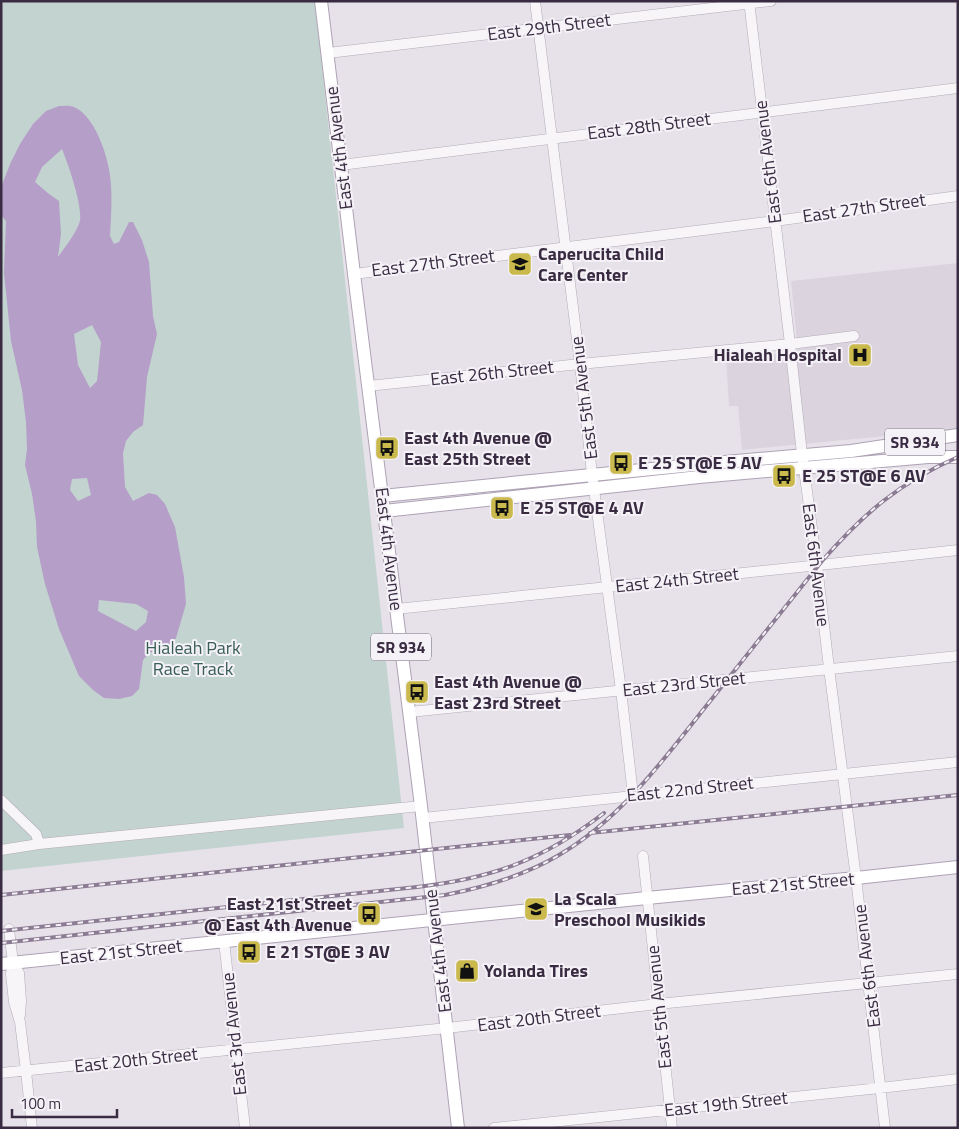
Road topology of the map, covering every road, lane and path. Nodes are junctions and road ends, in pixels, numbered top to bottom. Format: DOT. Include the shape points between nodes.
graph roads {
  1 [pos="321,1"];
  2 [pos="536,1"];
  3 [pos="771,1"];
  4 [pos="749,2"];
  5 [pos="539,28"];
  6 [pos="328,53"];
  7 [pos="958,88"];
  8 [pos="762,112"];
  9 [pos="552,138"];
  10 [pos="341,164"];
  11 [pos="958,196"];
  12 [pos="775,220"];
  13 [pos="565,247"];
  14 [pos="354,274"];
  15 [pos="854,336"];
  16 [pos="790,344"];
  17 [pos="580,364"];
  18 [pos="368,386"];
  19 [pos="958,435"];
  20 [pos="802,454"];
  21 [pos="958,457"];
  22 [pos="804,467"];
  23 [pos="592,474"];
  24 [pos="594,489"];
  25 [pos="382,496"];
  26 [pos="384,511"];
  27 [pos="958,550"];
  28 [pos="817,566"];
  29 [pos="607,587"];
  30 [pos="396,609"];
  31 [pos="958,656"];
  32 [pos="829,668"];
  33 [pos="621,690"];
  34 [pos="410,712"];
  35 [pos="958,762"];
  36 [pos="843,773"];
  37 [pos="633,796"];
  38 [pos="1,800"];
  39 [pos="422,812"];
  40 [pos="39,844"];
  41 [pos="2,850"];
  42 [pos="643,856"];
  43 [pos="958,867"];
  44 [pos="856,878"];
  45 [pos="647,898"];
  46 [pos="434,920"];
  47 [pos="9,929"];
  48 [pos="224,941"];
  49 [pos="7,964"];
  50 [pos="958,974"];
  51 [pos="869,983"];
  52 [pos="6,984"];
  53 [pos="658,1004"];
  54 [pos="20,1022"];
  55 [pos="447,1028"];
  56 [pos="236,1050"];
  57 [pos="26,1071"];
  58 [pos="1,1073"];
  59 [pos="958,1079"];
  60 [pos="880,1088"];
  61 [pos="670,1110"];
  62 [pos="32,1128"];
  63 [pos="245,1128"];
  64 [pos="458,1128"];
  65 [pos="494,1128"];
  66 [pos="672,1128"];
  67 [pos="885,1128"];
  1 -- 6 [label="main road, East 4th Avenue"];
  2 -- 5 [label="street, East 5th Avenue"];
  3 -- 4 [label="street, East 29th Street"];
  4 -- 5 [label="street, East 29th Street"];
  4 -- 8 [label="street, East 6th Avenue"];
  5 -- 6 [label="street, East 29th Street"];
  5 -- 9 [label="street, East 5th Avenue"];
  6 -- 10 [label="main road, East 4th Avenue"];
  7 -- 8 [label="street, East 28th Street"];
  8 -- 9 [label="street, East 28th Street"];
  8 -- 12 [label="street, East 6th Avenue"];
  9 -- 10 [label="street, East 28th Street"];
  9 -- 13 [label="street, East 5th Avenue"];
  10 -- 14 [label="main road, East 4th Avenue"];
  11 -- 12 [label="street, East 27th Street"];
  12 -- 13 [label="street, East 27th Street"];
  12 -- 16 [label="street, East 6th Avenue"];
  13 -- 14 [label="street, East 27th Street"];
  13 -- 17 [label="street, East 5th Avenue"];
  14 -- 18 [label="main road, East 4th Avenue"];
  15 -- 16 [label="street, East 26th Street"];
  16 -- 17 [label="street, East 26th Street"];
  16 -- 20 [label="street, East 6th Avenue"];
  17 -- 18 [label="street, East 26th Street"];
  17 -- 23 [label="street, East 5th Avenue"];
  18 -- 25 [label="main road, East 4th Avenue"];
  19 -- 20 [label="main road, SR 934" via="851,451"];
  20 -- 22 [label="street, East 6th Avenue"];
  20 -- 23 [label="main road, SR 934"];
  21 -- 22 [label="main road, SR 934"];
  22 -- 24 [label="main road, SR 934"];
  22 -- 28 [label="street, East 6th Avenue"];
  23 -- 24 [label="street, East 5th Avenue"];
  23 -- 25 [label="main road, SR 934"];
  24 -- 26 [label="main road, SR 934"];
  24 -- 29 [label="street, East 5th Avenue"];
  25 -- 26 [label="main road, East 4th Avenue / SR 934"];
  26 -- 30 [label="main road, East 4th Avenue / SR 934"];
  27 -- 28 [label="street, East 24th Street"];
  28 -- 29 [label="street, East 24th Street"];
  28 -- 32 [label="street, East 6th Avenue"];
  29 -- 30 [label="street, East 24th Street"];
  29 -- 33 [label="street, East 5th Avenue"];
  30 -- 34 [label="main road, East 4th Avenue / SR 934"];
  31 -- 32 [label="street, East 23rd Street"];
  32 -- 33 [label="street, East 23rd Street"];
  32 -- 36 [label="street, East 6th Avenue"];
  33 -- 34 [label="street, East 23rd Street"];
  33 -- 37 [label="street, East 5th Avenue"];
  34 -- 39 [label="main road, East 4th Avenue / SR 934"];
  35 -- 36 [label="street, East 22nd Street"];
  36 -- 37 [label="street, East 22nd Street"];
  36 -- 44 [label="street, East 6th Avenue"];
  37 -- 39 [label="street, East 22nd Street"];
  38 -- 40 [label="street" via="36,834"];
  39 -- 40 [label="street, East 22nd Street"];
  39 -- 46 [label="main road, East 4th Avenue / SR 934"];
  40 -- 41 [label="street, East 22nd Street"];
  42 -- 45 [label="street, East 5th Avenue"];
  43 -- 44 [label="main road, East 21st Street"];
  44 -- 45 [label="main road, East 21st Street"];
  44 -- 51 [label="street, East 6th Avenue"];
  45 -- 46 [label="main road, East 21st Street"];
  45 -- 53 [label="street, East 5th Avenue"];
  46 -- 48 [label="main road, East 21st Street"];
  46 -- 55 [label="main road, East 4th Avenue"];
  47 -- 49 [label="street"];
  48 -- 49 [label="main road, East 21st Street"];
  48 -- 56 [label="street, East 3rd Avenue"];
  49 -- 52 [label="street" via="11,974"];
  49 -- 54 [label="street" via="19,973"];
  50 -- 51 [label="street, East 20th Street"];
  51 -- 53 [label="street, East 20th Street"];
  51 -- 60 [label="street, East 6th Avenue"];
  52 -- 54 [label="street"];
  53 -- 55 [label="street, East 20th Street"];
  53 -- 61 [label="street, East 5th Avenue"];
  54 -- 57 [label="street"];
  55 -- 56 [label="street, East 20th Street"];
  55 -- 64 [label="main road, East 4th Avenue"];
  56 -- 57 [label="street, East 20th Street"];
  56 -- 63 [label="street, East 3rd Avenue"];
  57 -- 58 [label="street, East 20th Street"];
  57 -- 62 [label="street"];
  59 -- 60 [label="street, East 19th Street"];
  60 -- 61 [label="street, East 19th Street"];
  60 -- 67 [label="street, East 6th Avenue"];
  61 -- 65 [label="street, East 19th Street"];
  61 -- 66 [label="street, East 5th Avenue"];
}
